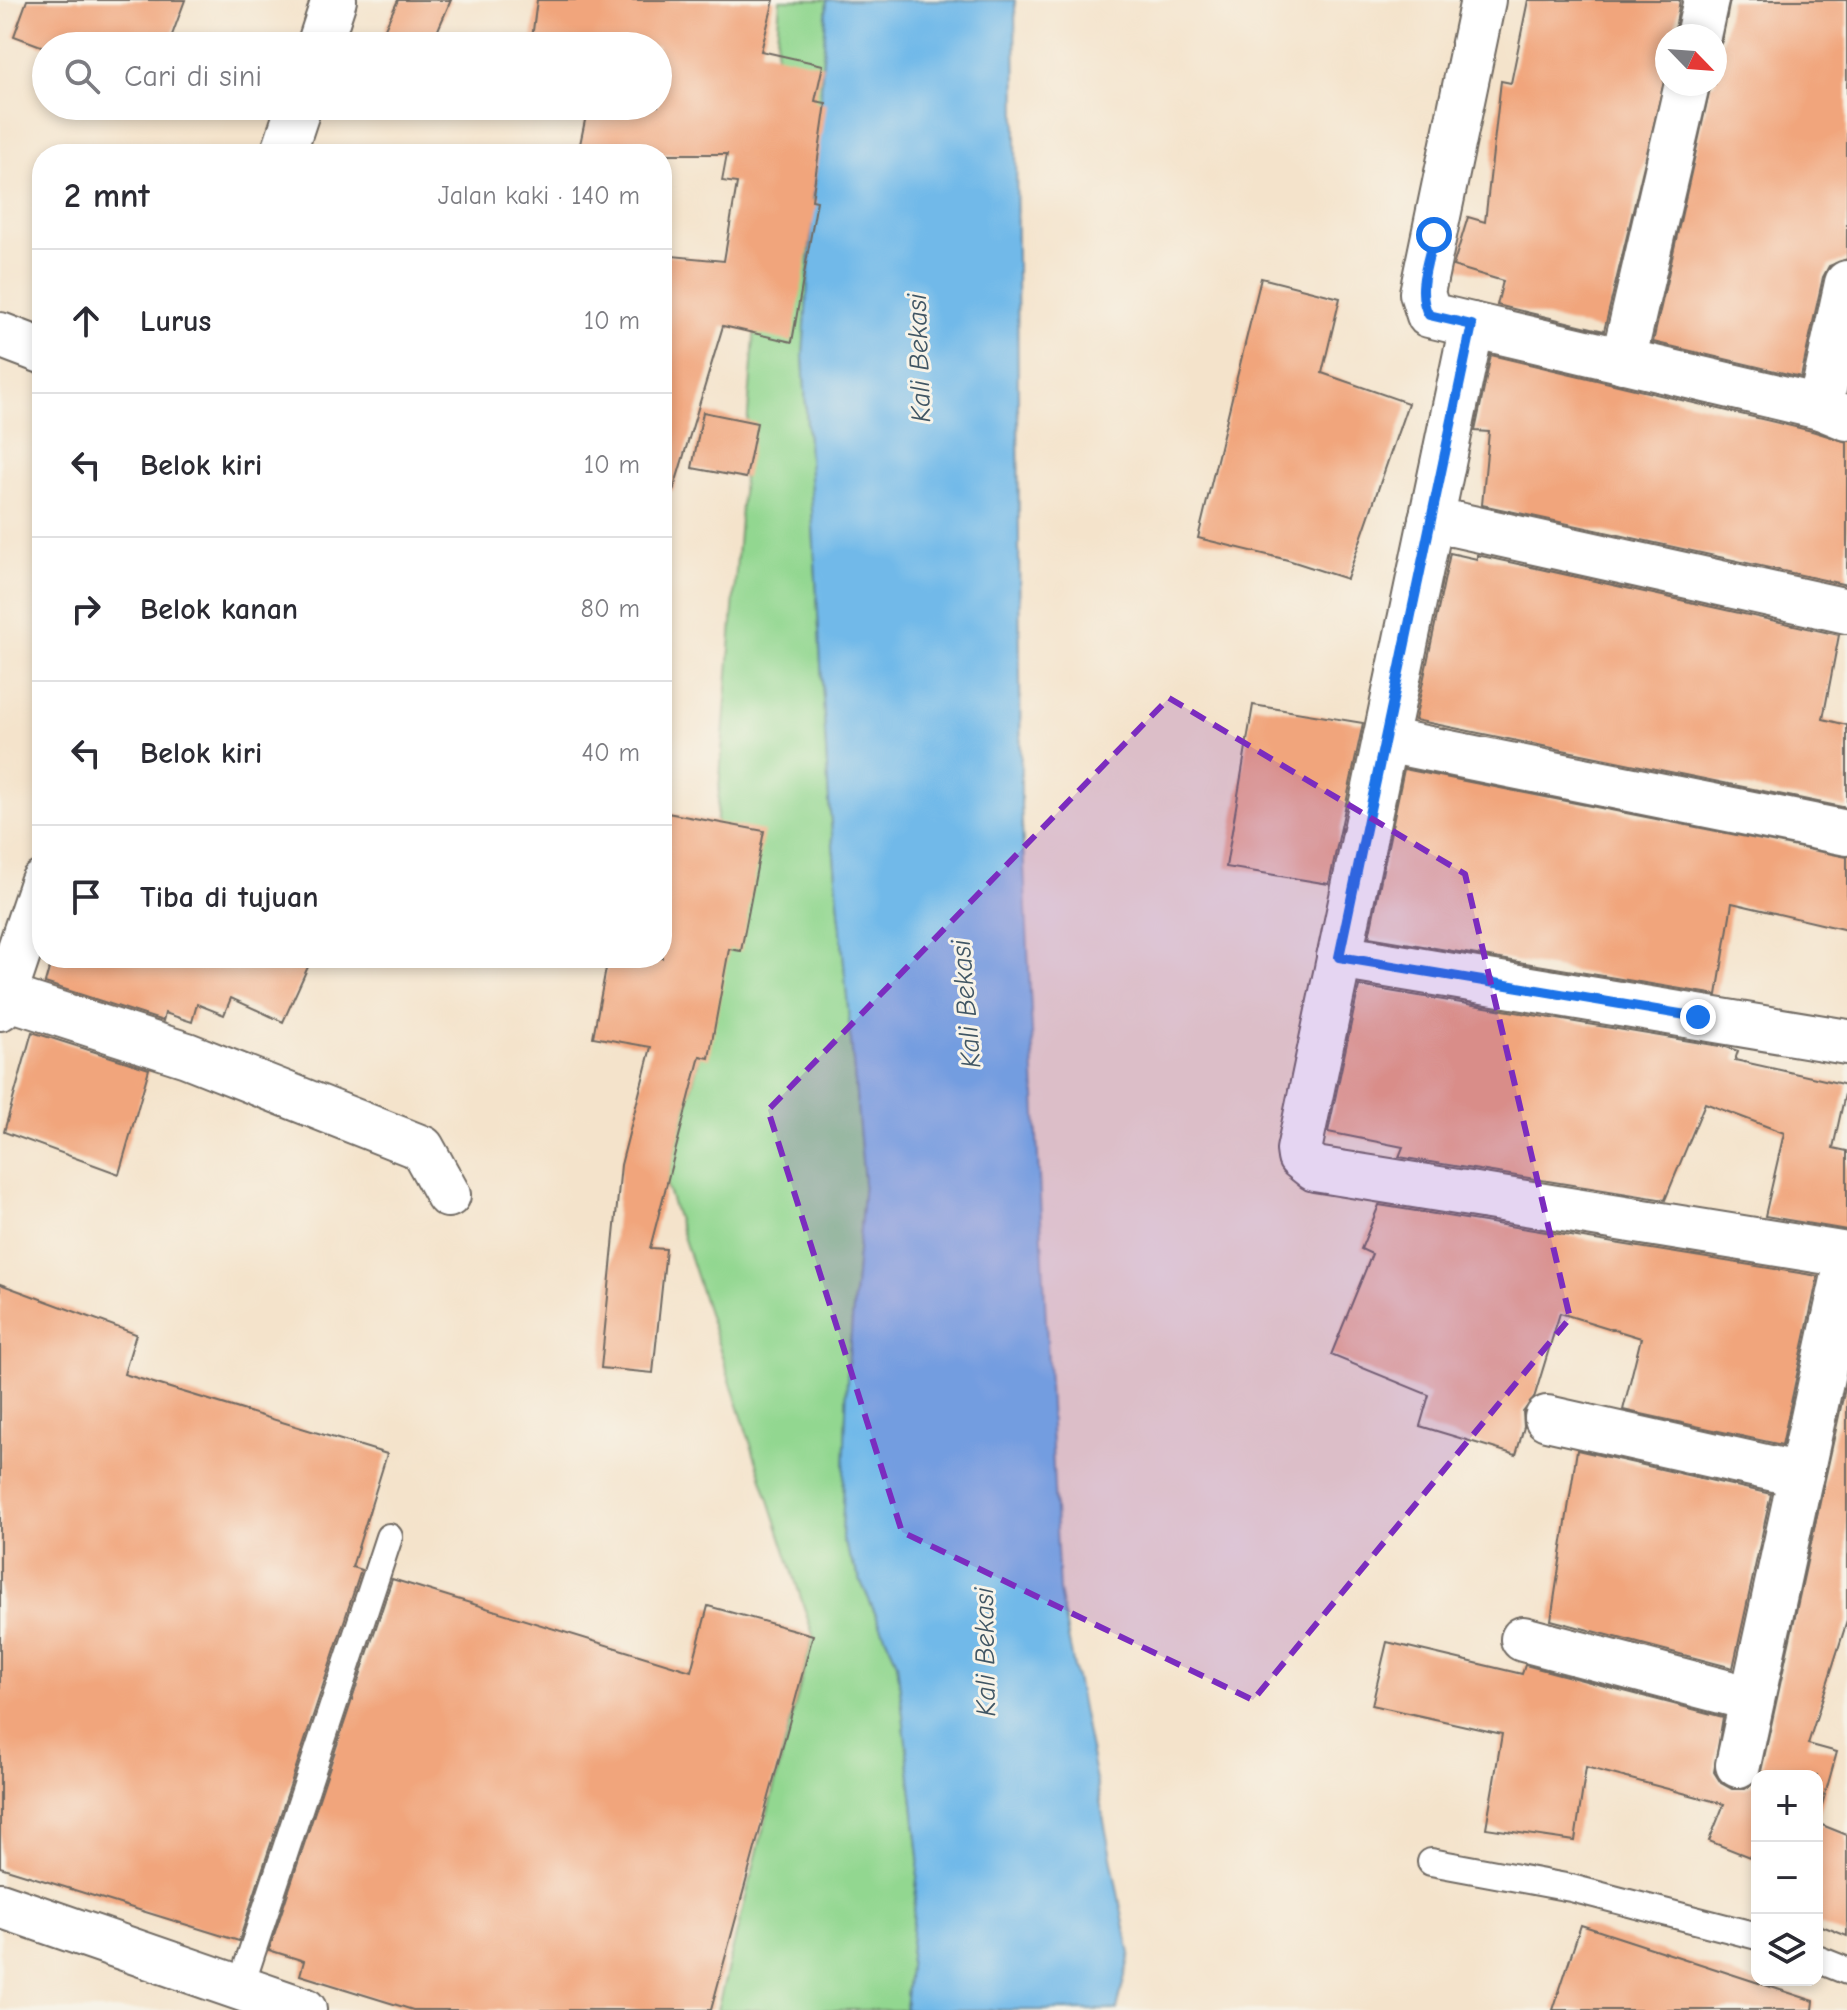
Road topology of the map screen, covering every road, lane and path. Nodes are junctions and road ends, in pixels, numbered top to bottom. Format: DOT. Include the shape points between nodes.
graph roads {
  1 [pos="334,0"];
  2 [pos="1483,0"];
  3 [pos="1706,0"];
  4 [pos="1701,24"];
  5 [pos="324,32"];
  6 [pos="1684,96"];
  7 [pos="294,120"];
  8 [pos="286,144"];
  9 [pos="1847,283"];
  10 [pos="1472,325"];
  11 [pos="0,335"];
  12 [pos="32,347"];
  13 [pos="1623,361"];
  14 [pos="1833,413"];
  15 [pos="1431,519"];
  16 [pos="1847,611"];
  17 [pos="1385,740"];
  18 [pos="1847,833"];
  19 [pos="32,912"];
  20 [pos="1339,957"];
  21 [pos="1,1000"];
  22 [pos="1847,1042"];
  23 [pos="448,1195"];
  24 [pos="1847,1255"];
  25 [pos="1847,1261"];
  26 [pos="1547,1418"];
  27 [pos="1801,1475"];
  28 [pos="389,1537"];
  29 [pos="1523,1639"];
  30 [pos="1752,1699"];
  31 [pos="1738,1765"];
  32 [pos="1431,1862"];
  33 [pos="0,1905"];
  34 [pos="1751,1934"];
  35 [pos="1823,1961"];
  36 [pos="1847,1971"];
  37 [pos="239,1991"];
  38 [pos="304,2010"];
  1 -- 5 [label="street"];
  2 -- 10 [label="street" via="1422,293 1429,315"];
  3 -- 4 [label="street"];
  6 -- 13 [label="street"];
  7 -- 8 [label="street"];
  9 -- 14 [label="street"];
  10 -- 13 [label="street"];
  10 -- 15 [label="street"];
  11 -- 12 [label="street"];
  13 -- 14 [label="street"];
  15 -- 16 [label="street"];
  15 -- 17 [label="street"];
  17 -- 18 [label="street"];
  17 -- 20 [label="street"];
  19 -- 21 [label="street"];
  20 -- 22 [label="street"];
  20 -- 24 [label="street" via="1299,1150 1309,1166"];
  21 -- 23 [label="street" via="187,1055 422,1148"];
  25 -- 27 [label="street"];
  26 -- 27 [label="street"];
  27 -- 30 [label="street"];
  28 -- 37 [label="lane"];
  29 -- 30 [label="street"];
  30 -- 31 [label="street"];
  32 -- 34 [label="lane" via="1571,1888"];
  33 -- 37 [label="street"];
  35 -- 36 [label="lane"];
  37 -- 38 [label="street"];
}
